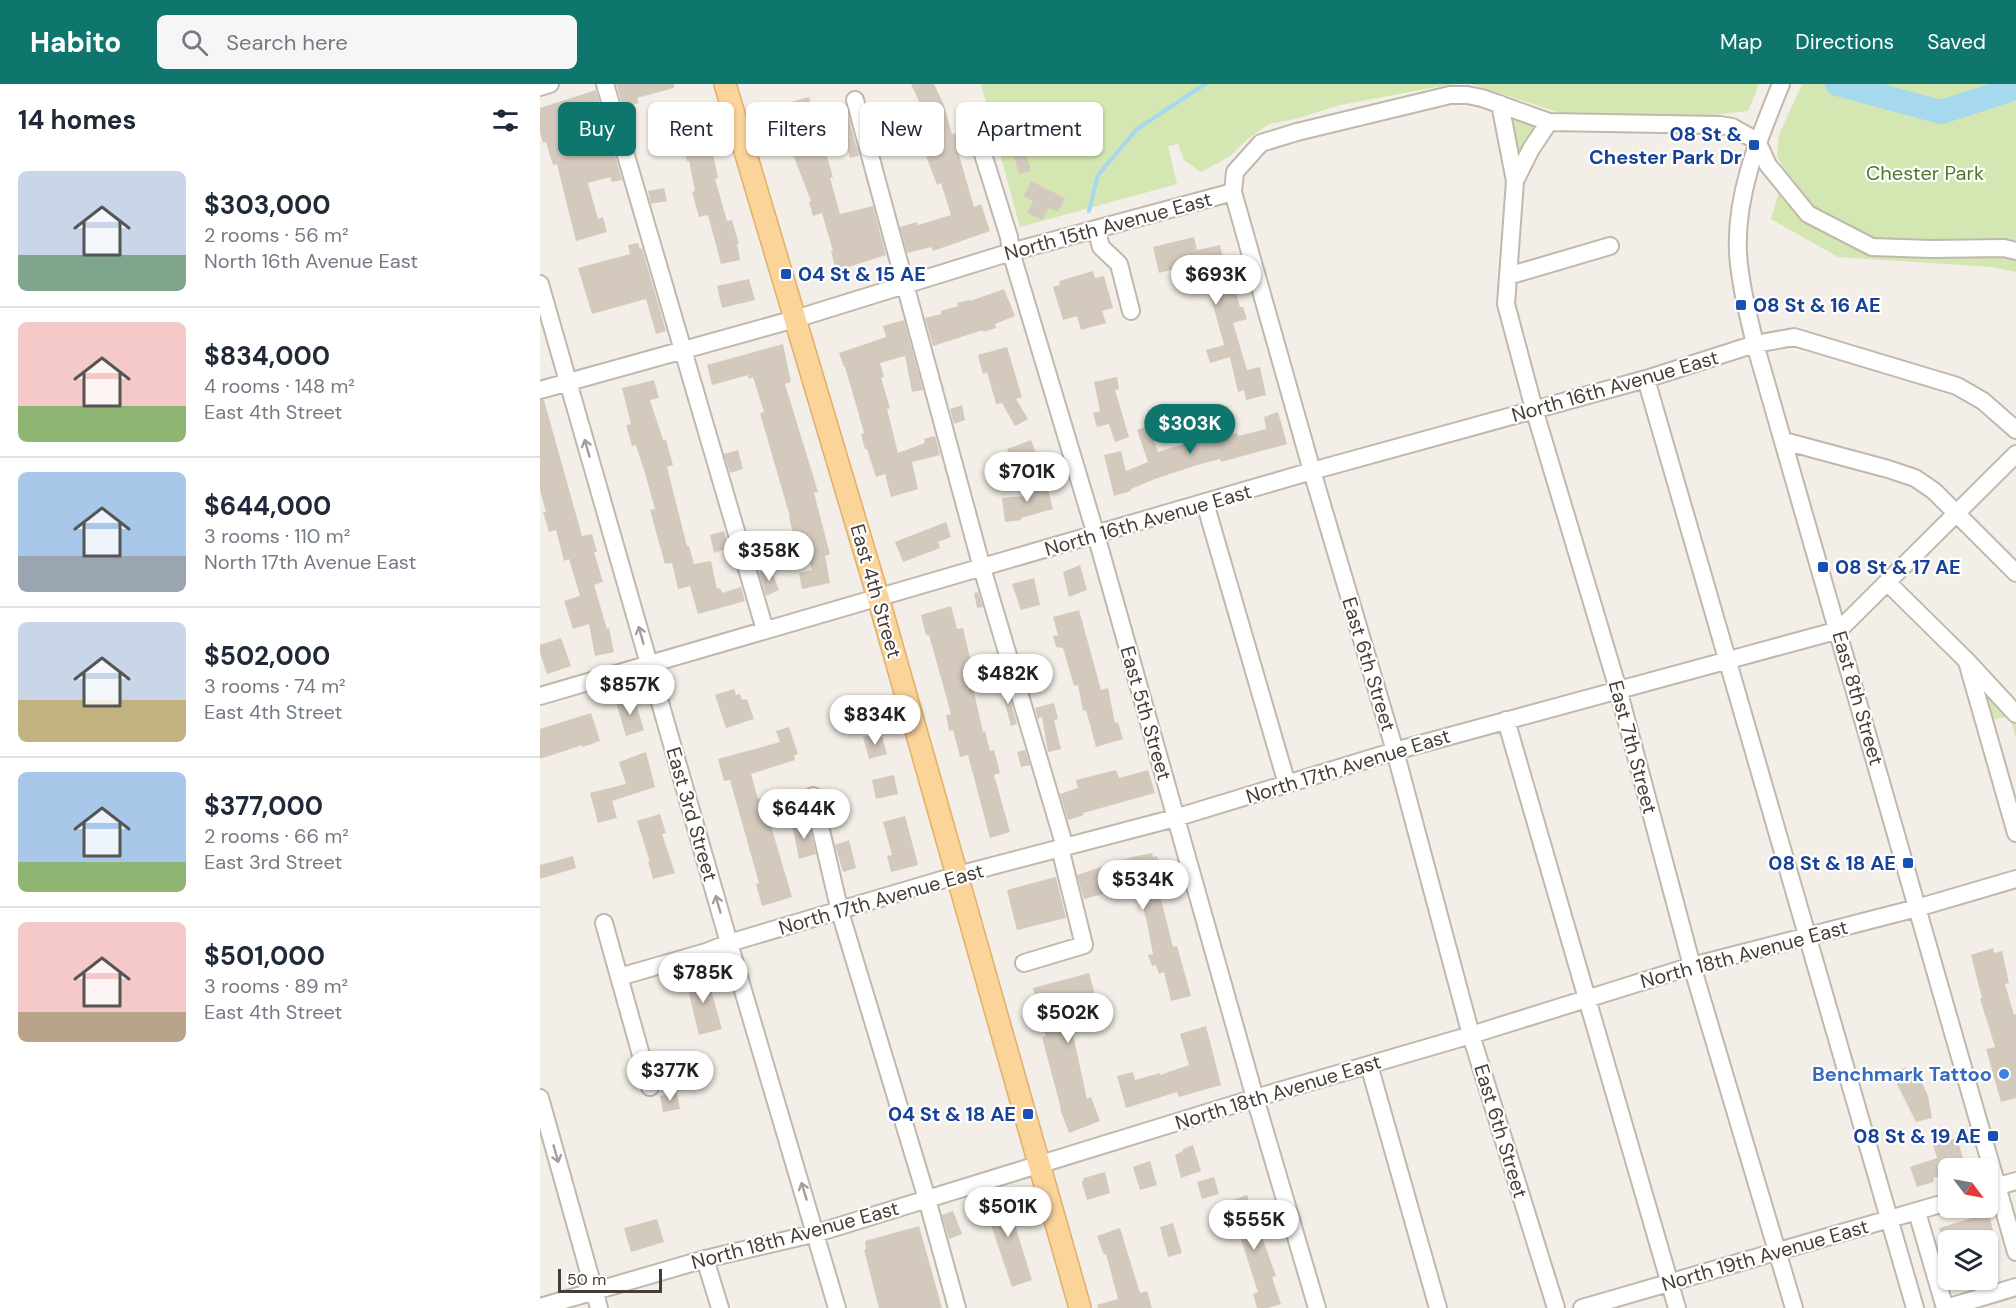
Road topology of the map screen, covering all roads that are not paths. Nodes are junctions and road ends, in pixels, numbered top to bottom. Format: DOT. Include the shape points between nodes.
graph roads {
  1 [pos="550,84"];
  2 [pos="605,84"];
  3 [pos="724,84"];
  4 [pos="1781,84"];
  5 [pos="540,87"];
  6 [pos="855,100"];
  7 [pos="1500,104"];
  8 [pos="1549,122"];
  9 [pos="1760,133"];
  10 [pos="984,156"];
  11 [pos="1515,181"];
  12 [pos="1233,192"];
  13 [pos="1096,229"];
  14 [pos="1610,246"];
  15 [pos="2016,251"];
  16 [pos="1011,252"];
  17 [pos="1508,276"];
  18 [pos="540,284"];
  19 [pos="904,285"];
  20 [pos="1131,311"];
  21 [pos="795,319"];
  22 [pos="1755,344"];
  23 [pos="683,349"];
  24 [pos="1646,379"];
  25 [pos="567,381"];
  26 [pos="540,390"];
  27 [pos="1534,409"];
  28 [pos="2016,430"];
  29 [pos="1784,441"];
  30 [pos="2016,454"];
  31 [pos="1312,471"];
  32 [pos="1205,503"];
  33 [pos="1956,513"];
  34 [pos="1096,536"];
  35 [pos="982,568"];
  36 [pos="2016,573"];
  37 [pos="1887,582"];
  38 [pos="878,597"];
  39 [pos="765,630"];
  40 [pos="1839,630"];
  41 [pos="1728,660"];
  42 [pos="1967,661"];
  43 [pos="649,664"];
  44 [pos="1618,689"];
  45 [pos="542,690"];
  46 [pos="2016,714"];
  47 [pos="1506,720"];
  48 [pos="1395,751"];
  49 [pos="1287,784"];
  50 [pos="813,796"];
  51 [pos="1175,818"];
  52 [pos="2016,833"];
  53 [pos="1062,848"];
  54 [pos="958,875"];
  55 [pos="2016,879"];
  56 [pos="1917,908"];
  57 [pos="840,912"];
  58 [pos="604,923"];
  59 [pos="1809,936"];
  60 [pos="729,943"];
  61 [pos="1024,963"];
  62 [pos="1692,966"];
  63 [pos="619,977"];
  64 [pos="1588,999"];
  65 [pos="1471,1035"];
  66 [pos="1369,1065"];
  67 [pos="650,1087"];
  68 [pos="540,1098"];
  69 [pos="1255,1098"];
  70 [pos="1984,1158"];
  71 [pos="1038,1164"];
  72 [pos="2016,1181"];
  73 [pos="1998,1186"];
  74 [pos="927,1199"];
  75 [pos="1998,1204"];
  76 [pos="1938,1205"];
  77 [pos="1917,1212"];
  78 [pos="1889,1220"];
  79 [pos="817,1233"];
  80 [pos="1778,1252"];
  81 [pos="2016,1252"];
  82 [pos="705,1259"];
  83 [pos="1670,1282"];
  84 [pos="2016,1287"];
  85 [pos="594,1291"];
  86 [pos="540,1307"];
  87 [pos="599,1308"];
  88 [pos="720,1308"];
  89 [pos="837,1308"];
  90 [pos="957,1308"];
  91 [pos="1080,1308"];
  92 [pos="1317,1308"];
  93 [pos="1437,1308"];
  94 [pos="1556,1308"];
  95 [pos="1582,1308"];
  96 [pos="1677,1308"];
  97 [pos="1794,1308"];
  98 [pos="1915,1308"];
  99 [pos="1945,1308"];
  1 -- 5 [label="street"];
  2 -- 23 [label="street"];
  3 -- 21 [label="main road, East 4th Street"];
  4 -- 9 [label="street, East 8th Street"];
  6 -- 19 [label="street"];
  7 -- 8 [label="street, North 15th Avenue East"];
  7 -- 11 [label="street, East 7th Street"];
  7 -- 12 [label="street, North 15th Avenue East" via="1467,95 1450,96 1261,143 1235,172"];
  8 -- 9 [label="street, North 15th Avenue East" via="1720,125"];
  8 -- 11 [label="street, East 7th Street"];
  9 -- 15 [label="street" via="1768,165 1808,214 1872,247"];
  9 -- 22 [label="street, East 8th Street" via="1743,193 1738,251"];
  10 -- 16 [label="street, East 5th Street"];
  11 -- 17 [label="street, East 7th Street"];
  12 -- 13 [label="street, North 15th Avenue East"];
  12 -- 31 [label="street, East 6th Street"];
  13 -- 16 [label="street, North 15th Avenue East"];
  13 -- 20 [label="street" via="1101,247 1119,264"];
  14 -- 17 [label="street"];
  16 -- 19 [label="street, North 15th Avenue East"];
  16 -- 34 [label="street, East 5th Street"];
  17 -- 27 [label="street, East 7th Street" via="1506,304"];
  18 -- 25 [label="street, East 3rd Street"];
  19 -- 21 [label="street, North 15th Avenue East"];
  19 -- 35 [label="street"];
  21 -- 23 [label="street, North 15th Avenue East"];
  21 -- 38 [label="main road, East 4th Street"];
  22 -- 24 [label="street, North 16th Avenue East"];
  22 -- 28 [label="street, North 16th Avenue East" via="1794,337 1957,386 1983,401"];
  22 -- 29 [label="street, East 8th Street"];
  23 -- 25 [label="street, North 15th Avenue East"];
  23 -- 39 [label="street"];
  24 -- 27 [label="street, North 16th Avenue East"];
  24 -- 41 [label="street"];
  25 -- 26 [label="street, North 15th Avenue East"];
  43 -- 25 [label="street, East 3rd Street, one-way"];
  27 -- 31 [label="street, North 16th Avenue East"];
  27 -- 44 [label="street, East 7th Street"];
  29 -- 33 [label="street" via="1915,478"];
  29 -- 40 [label="street, East 8th Street"];
  30 -- 33 [label="street, North 17th Avenue East"];
  31 -- 32 [label="street, North 16th Avenue East"];
  31 -- 48 [label="street, East 6th Street"];
  32 -- 34 [label="street, North 16th Avenue East"];
  32 -- 49 [label="street"];
  33 -- 36 [label="street"];
  33 -- 37 [label="street, North 17th Avenue East"];
  34 -- 35 [label="street, North 16th Avenue East"];
  34 -- 51 [label="street, East 5th Street"];
  35 -- 38 [label="street, North 16th Avenue East"];
  35 -- 53 [label="street"];
  37 -- 40 [label="street, North 17th Avenue East"];
  37 -- 42 [label="street"];
  38 -- 39 [label="street, North 16th Avenue East"];
  38 -- 54 [label="main road, East 4th Street"];
  39 -- 43 [label="street, North 16th Avenue East"];
  40 -- 41 [label="street, North 17th Avenue East"];
  40 -- 56 [label="street, East 8th Street"];
  41 -- 44 [label="street, North 17th Avenue East"];
  41 -- 59 [label="street"];
  42 -- 46 [label="street"];
  42 -- 52 [label="street"];
  43 -- 45 [label="street, North 16th Avenue East"];
  60 -- 43 [label="street, East 3rd Street, one-way"];
  44 -- 47 [label="street, North 17th Avenue East"];
  44 -- 62 [label="street, East 7th Street"];
  47 -- 48 [label="street, North 17th Avenue East"];
  47 -- 64 [label="street"];
  48 -- 49 [label="street, North 17th Avenue East"];
  48 -- 65 [label="street, East 6th Street"];
  49 -- 51 [label="street, North 17th Avenue East"];
  50 -- 57 [label="street"];
  51 -- 53 [label="street, North 17th Avenue East"];
  51 -- 69 [label="street, East 5th Street"];
  53 -- 54 [label="street, North 17th Avenue East"];
  53 -- 61 [label="street" via="1084,945"];
  54 -- 57 [label="street, North 17th Avenue East"];
  54 -- 71 [label="main road, East 4th Street"];
  55 -- 56 [label="street, North 18th Avenue East"];
  56 -- 59 [label="street, North 18th Avenue East"];
  56 -- 70 [label="street, East 8th Street"];
  57 -- 60 [label="street, North 17th Avenue East"];
  57 -- 74 [label="street"];
  58 -- 63 [label="street"];
  59 -- 62 [label="street, North 18th Avenue East"];
  59 -- 78 [label="street"];
  60 -- 63 [label="street, North 17th Avenue East"];
  79 -- 60 [label="street, East 3rd Street, one-way"];
  62 -- 64 [label="street, North 18th Avenue East"];
  62 -- 80 [label="street, East 7th Street"];
  63 -- 67 [label="street"];
  64 -- 65 [label="street, North 18th Avenue East"];
  64 -- 83 [label="street"];
  65 -- 66 [label="street, North 18th Avenue East"];
  65 -- 94 [label="street, East 6th Street"];
  66 -- 69 [label="street, North 18th Avenue East"];
  66 -- 93 [label="street"];
  68 -- 85 [label="street, one-way"];
  69 -- 71 [label="street, North 18th Avenue East"];
  69 -- 92 [label="street, East 5th Street"];
  71 -- 74 [label="street, North 18th Avenue East"];
  71 -- 91 [label="main road, East 4th Street"];
  72 -- 73 [label="street"];
  74 -- 79 [label="street, North 18th Avenue East"];
  74 -- 90 [label="street"];
  75 -- 81 [label="street, East 8th Street"];
  76 -- 77 [label="street, North 19th Avenue East"];
  77 -- 78 [label="street, North 19th Avenue East"];
  77 -- 99 [label="street"];
  78 -- 80 [label="street, North 19th Avenue East"];
  78 -- 98 [label="street"];
  79 -- 82 [label="street, North 18th Avenue East"];
  79 -- 89 [label="street, East 3rd Street"];
  80 -- 83 [label="street, North 19th Avenue East"];
  80 -- 97 [label="street, East 7th Street"];
  82 -- 85 [label="street, North 18th Avenue East"];
  82 -- 88 [label="street"];
  83 -- 95 [label="street, North 19th Avenue East"];
  83 -- 96 [label="street"];
  84 -- 99 [label="street"];
  85 -- 86 [label="street, North 18th Avenue East"];
  85 -- 87 [label="street"];
}
